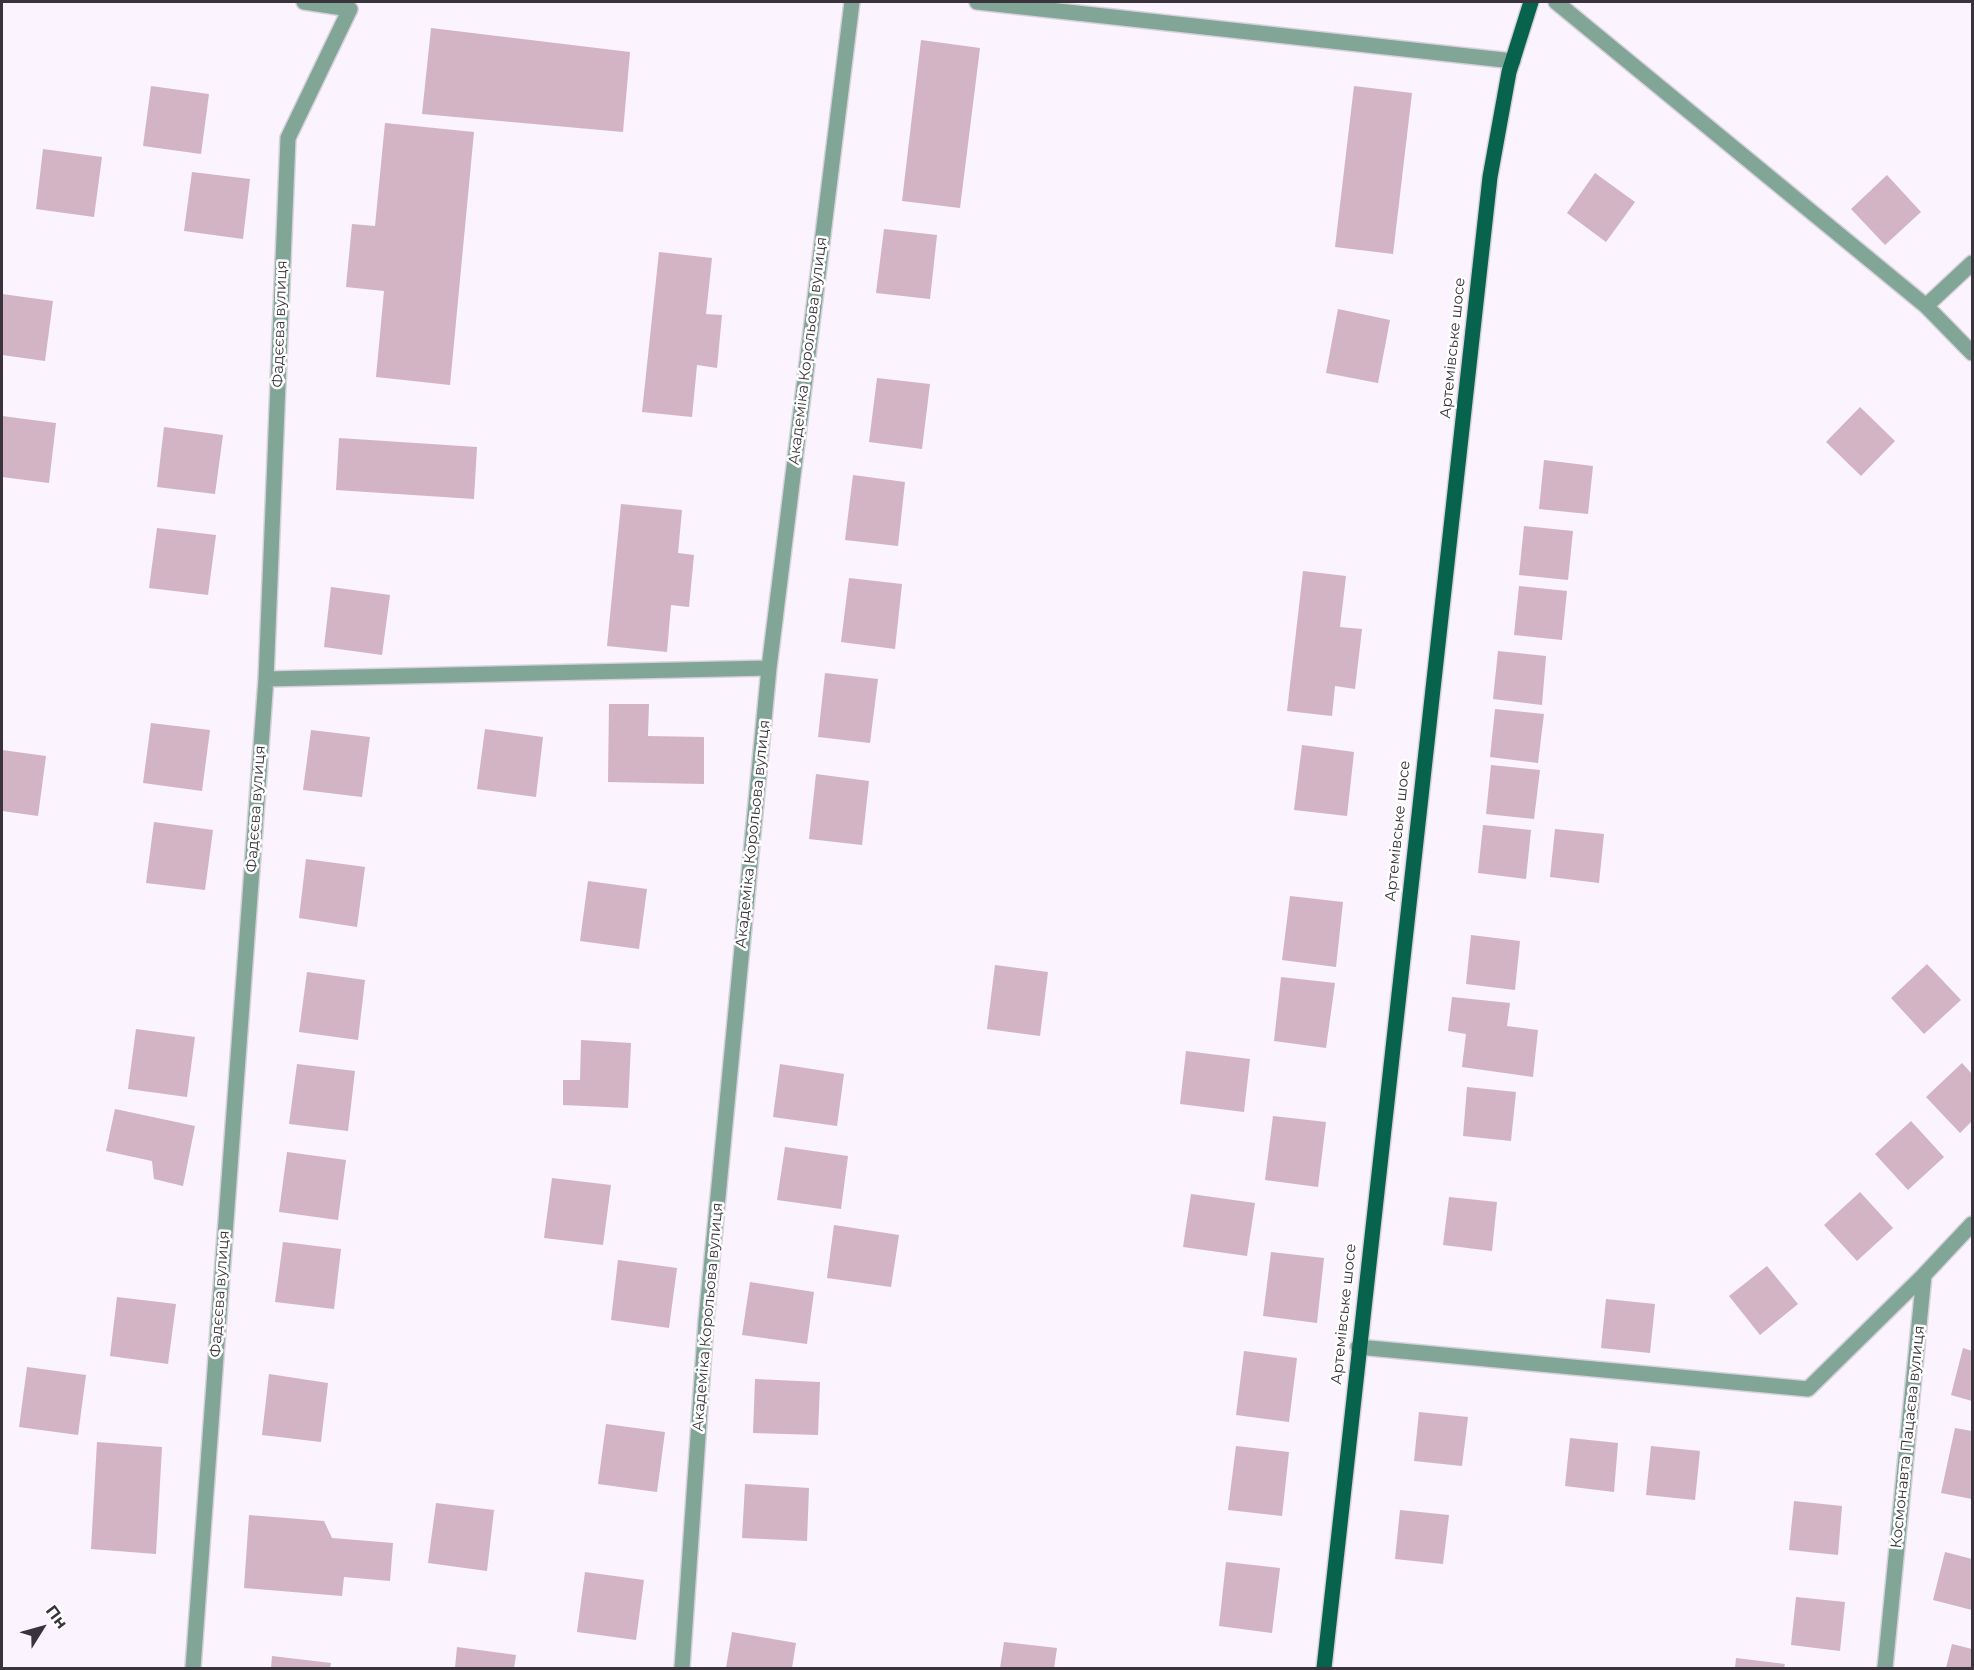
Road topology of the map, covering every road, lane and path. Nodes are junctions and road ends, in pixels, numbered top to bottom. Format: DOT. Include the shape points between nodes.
graph roads {
  1 [pos="304,2"];
  2 [pos="852,2"];
  3 [pos="978,2"];
  4 [pos="1531,2"];
  5 [pos="1556,2"];
  6 [pos="1513,61"];
  7 [pos="1972,263"];
  8 [pos="1926,306"];
  9 [pos="1972,353"];
  10 [pos="769,668"];
  11 [pos="266,678"];
  12 [pos="1972,1224"];
  13 [pos="1924,1275"];
  14 [pos="1358,1347"];
  15 [pos="193,1668"];
  16 [pos="682,1668"];
  17 [pos="1324,1668"];
  18 [pos="1885,1668"];
  1 -- 11 [label="street, Фадєєва вулиця" via="350,9 288,138"];
  2 -- 10 [label="street, Академіка Корольова вулиця"];
  3 -- 6 [label="street"];
  4 -- 6 [label="main road, Артемівське шосе"];
  5 -- 8 [label="street"];
  6 -- 14 [label="main road, Артемівське шосе" via="1490,177"];
  7 -- 8 [label="street"];
  8 -- 9 [label="street"];
  10 -- 11 [label="street"];
  10 -- 16 [label="street, Академіка Корольова вулиця" via="706,1321"];
  11 -- 15 [label="street, Фадєєва вулиця"];
  12 -- 13 [label="street"];
  13 -- 14 [label="street" via="1808,1389"];
  13 -- 18 [label="street, Космонавта Пацаєва вулиця"];
  14 -- 17 [label="main road, Артемівське шосе"];
}
